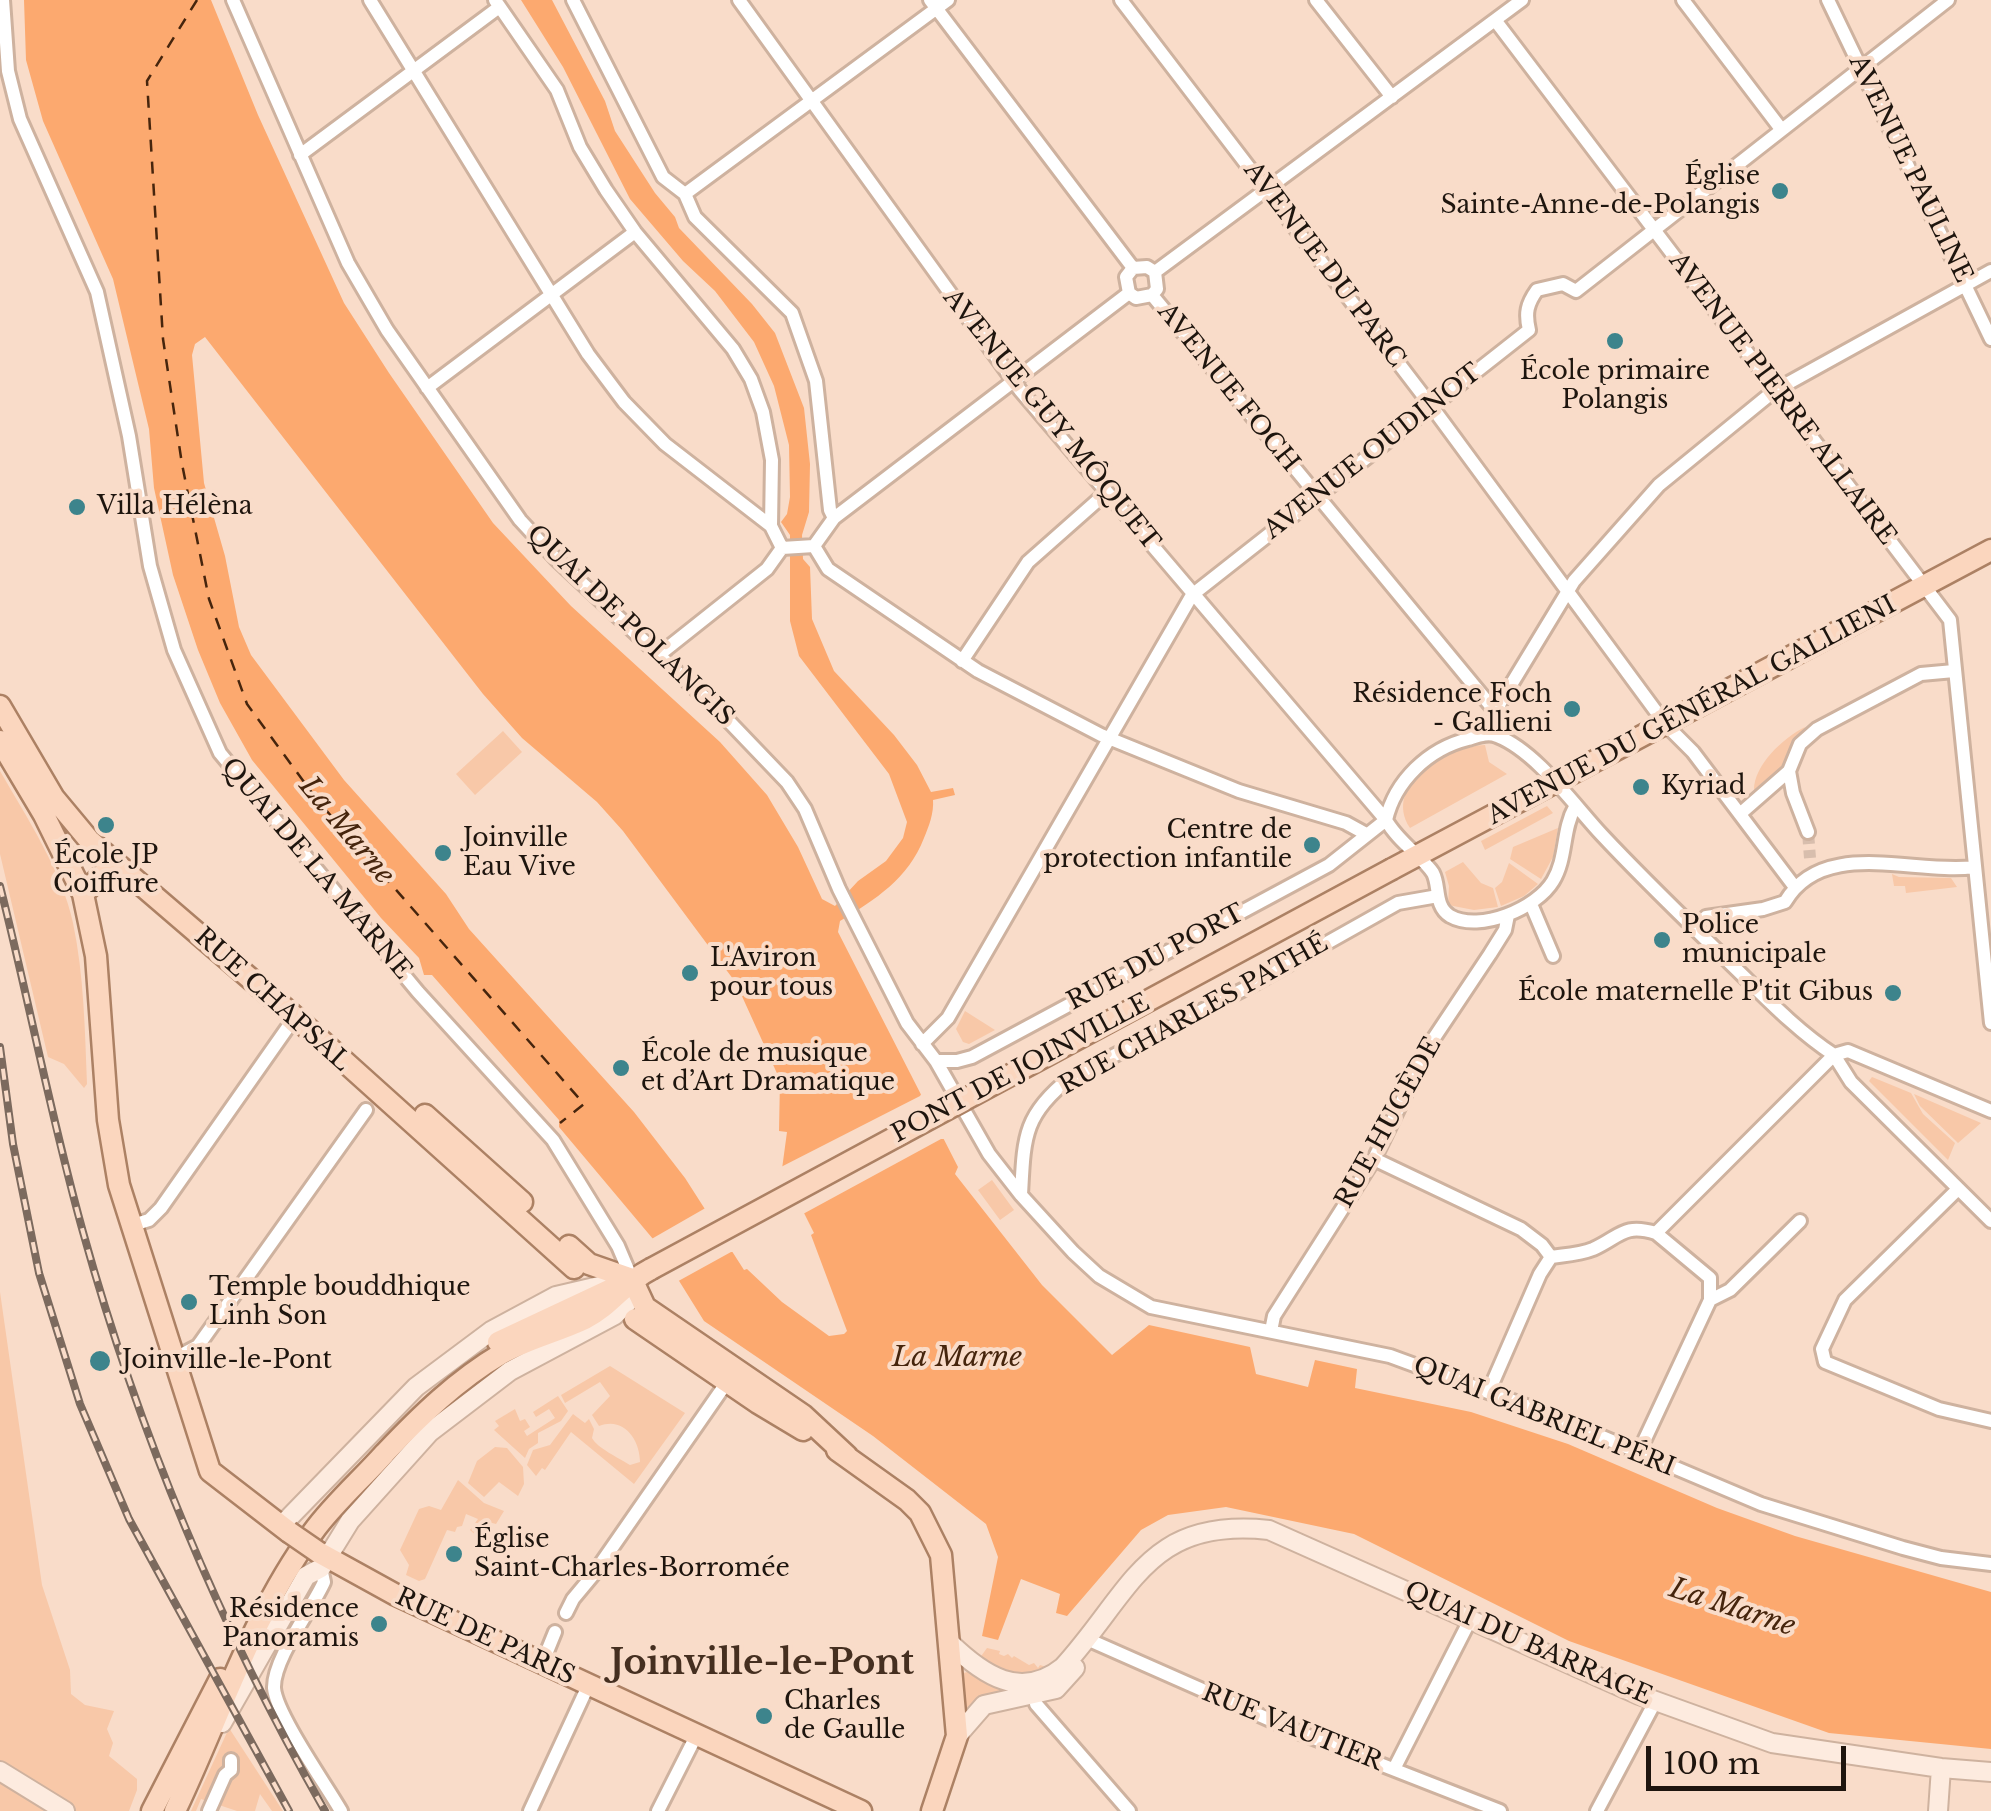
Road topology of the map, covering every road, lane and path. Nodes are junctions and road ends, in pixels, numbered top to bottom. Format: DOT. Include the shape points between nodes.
graph roads {
  1 [pos="3,0"];
  2 [pos="233,0"];
  3 [pos="370,0"];
  4 [pos="573,0"];
  5 [pos="739,0"];
  6 [pos="1121,0"];
  7 [pos="1316,0"];
  8 [pos="1522,0"];
  9 [pos="1683,0"];
  10 [pos="1828,0"];
  11 [pos="1948,0"];
  12 [pos="938,3"];
  13 [pos="497,4"];
  14 [pos="1495,20"];
  15 [pos="1861,68"];
  16 [pos="414,70"];
  17 [pos="1392,98"];
  18 [pos="810,101"];
  19 [pos="1781,129"];
  20 [pos="300,155"];
  21 [pos="1266,188"];
  22 [pos="684,194"];
  23 [pos="635,232"];
  24 [pos="1654,232"];
  25 [pos="1133,268"];
  26 [pos="1991,271"];
  27 [pos="1155,272"];
  28 [pos="1966,286"];
  29 [pos="1130,293"];
  30 [pos="550,295"];
  31 [pos="1152,295"];
  32 [pos="1991,339"];
  33 [pos="1013,380"];
  34 [pos="426,388"];
  35 [pos="1774,391"];
  36 [pos="1432,407"];
  37 [pos="1106,493"];
  38 [pos="1316,496"];
  39 [pos="834,518"];
  40 [pos="771,526"];
  41 [pos="814,546"];
  42 [pos="782,548"];
  43 [pos="1991,550"];
  44 [pos="1925,586"];
  45 [pos="1568,591"];
  46 [pos="1192,595"];
  47 [pos="660,654"];
  48 [pos="962,661"];
  49 [pos="1954,671"];
  50 [pos="0,706"];
  51 [pos="1495,712"];
  52 [pos="1666,724"];
  53 [pos="1488,734"];
  54 [pos="1110,739"];
  55 [pos="0,740"];
  56 [pos="1789,772"];
  57 [pos="1556,784"];
  58 [pos="1575,807"];
  59 [pos="1741,814"];
  60 [pos="1386,820"];
  61 [pos="1808,832"];
  62 [pos="1366,834"];
  63 [pos="1417,858"];
  64 [pos="1810,858"];
  65 [pos="115,862"];
  66 [pos="1974,867"];
  67 [pos="1392,869"];
  68 [pos="1812,875"];
  69 [pos="1794,886"];
  70 [pos="83,894"];
  71 [pos="1438,896"];
  72 [pos="1532,904"];
  73 [pos="1508,914"];
  74 [pos="1696,929"];
  75 [pos="1554,956"];
  76 [pos="300,1023"];
  77 [pos="1991,1023"];
  78 [pos="922,1044"];
  79 [pos="1834,1054"];
  80 [pos="936,1060"];
  81 [pos="950,1088"];
  82 [pos="366,1110"];
  83 [pos="1991,1112"];
  84 [pos="1374,1159"];
  85 [pos="1958,1189"];
  86 [pos="1021,1195"];
  87 [pos="1800,1220"];
  88 [pos="1991,1222"];
  89 [pos="133,1226"];
  90 [pos="1656,1233"];
  91 [pos="1551,1257"];
  92 [pos="574,1268"];
  93 [pos="640,1280"];
  94 [pos="1710,1300"];
  95 [pos="635,1318"];
  96 [pos="1271,1331"];
  97 [pos="175,1358"];
  98 [pos="727,1382"];
  99 [pos="1495,1394"];
  100 [pos="1991,1421"];
  101 [pos="1638,1454"];
  102 [pos="847,1456"];
  103 [pos="285,1529"];
  104 [pos="322,1560"];
  105 [pos="1991,1564"];
  106 [pos="566,1613"];
  107 [pos="1469,1622"];
  108 [pos="555,1632"];
  109 [pos="1091,1641"];
  110 [pos="946,1649"];
  111 [pos="542,1664"];
  112 [pos="588,1686"];
  113 [pos="1035,1690"];
  114 [pos="1655,1702"];
  115 [pos="957,1736"];
  116 [pos="694,1740"];
  117 [pos="231,1760"];
  118 [pos="196,1767"];
  119 [pos="1940,1768"];
  120 [pos="1394,1769"];
  121 [pos="0,1771"];
  122 [pos="1991,1772"];
  123 [pos="857,1809"];
  124 [pos="64,1811"];
  125 [pos="152,1811"];
  126 [pos="175,1811"];
  127 [pos="209,1811"];
  128 [pos="342,1811"];
  129 [pos="530,1811"];
  130 [pos="658,1811"];
  131 [pos="878,1811"];
  132 [pos="932,1811"];
  133 [pos="1130,1811"];
  134 [pos="1500,1811"];
  135 [pos="1597,1811"];
  136 [pos="1938,1811"];
  1 -- 93 [label="street, QUAI DE LA MARNE" via="8,71 20,119 97,292 150,566 174,650 220,753 418,992 553,1140"];
  2 -- 20 [label="street, QUAI DE POLANGIS"];
  3 -- 16 [label="street"];
  4 -- 22 [label="street" via="663,176"];
  5 -- 18 [label="street, AVENUE GUY MÔQUET"];
  6 -- 21 [label="street, AVENUE DU PARC"];
  7 -- 17 [label="street"];
  8 -- 14 [label="street"];
  9 -- 19 [label="street"];
  10 -- 15 [label="street, AVENUE PAULINE"];
  11 -- 15 [label="street, AVENUE OUDINOT"];
  12 -- 18 [label="street"];
  12 -- 25 [label="street"];
  13 -- 16 [label="street"];
  13 -- 23 [label="street" via="557,90 580,146"];
  14 -- 17 [label="street"];
  14 -- 24 [label="street, AVENUE PIERRE ALLAIRE"];
  15 -- 19 [label="street, AVENUE OUDINOT"];
  15 -- 28 [label="street, AVENUE PAULINE"];
  16 -- 20 [label="street"];
  16 -- 30 [label="street"];
  17 -- 21 [label="street"];
  18 -- 22 [label="street"];
  18 -- 33 [label="street, AVENUE GUY MÔQUET"];
  19 -- 24 [label="street, AVENUE OUDINOT"];
  20 -- 34 [label="street, QUAI DE POLANGIS" via="348,263"];
  21 -- 27 [label="street"];
  21 -- 36 [label="street, AVENUE DU PARC"];
  22 -- 39 [label="street" via="695,216 792,312 816,381"];
  23 -- 30 [label="street"];
  23 -- 40 [label="street" via="750,379 772,460"];
  24 -- 35 [label="street, AVENUE PIERRE ALLAIRE"];
  24 -- 36 [label="street, AVENUE OUDINOT" via="1576,291 1563,284 1537,290 1528,303 1530,330"];
  25 -- 27 [label="street"];
  25 -- 29 [label="street" via="1126,277"];
  26 -- 28 [label="street"];
  27 -- 31 [label="street"];
  28 -- 32 [label="street, AVENUE PAULINE"];
  28 -- 35 [label="street"];
  29 -- 31 [label="street"];
  29 -- 33 [label="street"];
  30 -- 34 [label="street"];
  30 -- 40 [label="street" via="624,402 665,444"];
  31 -- 38 [label="street, AVENUE FOCH"];
  33 -- 37 [label="street, AVENUE GUY MÔQUET"];
  33 -- 39 [label="street"];
  34 -- 47 [label="street, QUAI DE POLANGIS" via="520,520"];
  35 -- 44 [label="street, AVENUE PIERRE ALLAIRE"];
  35 -- 45 [label="street" via="1659,485"];
  36 -- 38 [label="street, AVENUE OUDINOT"];
  36 -- 45 [label="street, AVENUE DU PARC"];
  37 -- 46 [label="street, AVENUE GUY MÔQUET"];
  37 -- 48 [label="street" via="1020,572"];
  38 -- 46 [label="street, AVENUE OUDINOT"];
  38 -- 51 [label="street, AVENUE FOCH"];
  39 -- 41 [label="street"];
  40 -- 42 [label="street"];
  41 -- 42 [label="street"];
  41 -- 48 [label="street" via="828,569"];
  42 -- 47 [label="street" via="767,569"];
  43 -- 44 [label="main road, AVENUE DU GÉNÉRAL GALLIENI"];
  44 -- 49 [label="street, AVENUE PIERRE ALLAIRE" via="1950,620"];
  44 -- 52 [label="main road, AVENUE DU GÉNÉRAL GALLIENI"];
  45 -- 51 [label="street"];
  45 -- 52 [label="street, AVENUE DU PARC"];
  46 -- 54 [label="street, AVENUE OUDINOT"];
  46 -- 60 [label="street, AVENUE GUY MÔQUET"];
  47 -- 78 [label="street, QUAI DE POLANGIS" via="787,782"];
  48 -- 54 [label="street"];
  49 -- 56 [label="street" via="1921,674 1818,729 1800,744"];
  49 -- 66 [label="street, AVENUE PIERRE ALLAIRE"];
  50 -- 65 [label="main road, RUE CHAPSAL" via="54,798"];
  51 -- 53 [label="street"];
  52 -- 57 [label="main road, AVENUE DU GÉNÉRAL GALLIENI"];
  52 -- 59 [label="street, AVENUE DU PARC"];
  53 -- 57 [label="street" via="1516,748"];
  53 -- 60 [label="street" via="1447,746 1421,764 1395,793"];
  54 -- 62 [label="street"];
  54 -- 78 [label="street, AVENUE OUDINOT" via="948,1018"];
  55 -- 70 [label="main road, RUE DE PARIS"];
  56 -- 59 [label="street"];
  56 -- 61 [label="street"];
  57 -- 58 [label="street"];
  57 -- 63 [label="main road, AVENUE DU GÉNÉRAL GALLIENI"];
  58 -- 72 [label="street" via="1558,873"];
  58 -- 74 [label="street"];
  59 -- 69 [label="street, AVENUE DU PARC"];
  60 -- 62 [label="street, RUE DU PORT"];
  60 -- 63 [label="street, AVENUE GUY MÔQUET"];
  62 -- 80 [label="street, RUE DU PORT" via="1329,865 972,1056"];
  63 -- 67 [label="main road, AVENUE DU GÉNÉRAL GALLIENI"];
  63 -- 71 [label="street, AVENUE GUY MÔQUET" via="1433,873"];
  64 -- 68 [label="street"];
  65 -- 70 [label="main road"];
  65 -- 76 [label="main road, RUE CHAPSAL"];
  66 -- 68 [label="street" via="1869,863"];
  66 -- 77 [label="street, AVENUE PIERRE ALLAIRE"];
  67 -- 93 [label="main road, PONT DE JOINVILLE, bridge"];
  68 -- 69 [label="street"];
  69 -- 74 [label="street" via="1785,902 1706,918"];
  70 -- 89 [label="main road, RUE DE PARIS" via="96,956 108,1120"];
  71 -- 73 [label="street" via="1450,916"];
  71 -- 86 [label="street, RUE CHARLES PATHÉ" via="1398,902 1070,1078 1043,1100 1030,1124"];
  72 -- 73 [label="street"];
  72 -- 75 [label="street"];
  73 -- 84 [label="street, RUE HUGÈDE" via="1490,954 1428,1047"];
  74 -- 79 [label="street" via="1792,1023"];
  76 -- 89 [label="street" via="162,1208"];
  76 -- 92 [label="main road, RUE CHAPSAL"];
  76 -- 93 [label="main road" via="360,1062 466,1149 589,1264"];
  78 -- 80 [label="street, QUAI DE POLANGIS"];
  79 -- 83 [label="street" via="1848,1051"];
  79 -- 85 [label="street" via="1851,1082"];
  79 -- 90 [label="street"];
  80 -- 81 [label="street, QUAI DE POLANGIS"];
  81 -- 86 [label="street, QUAI GABRIEL PÉRI"];
  82 -- 97 [label="street" via="198,1346"];
  84 -- 91 [label="street" via="1521,1229"];
  84 -- 96 [label="street, RUE HUGÈDE" via="1274,1316"];
  85 -- 88 [label="street"];
  85 -- 100 [label="street" via="1845,1300 1822,1350 1825,1362 1938,1409"];
  86 -- 96 [label="street, QUAI GABRIEL PÉRI" via="1099,1276 1151,1307"];
  87 -- 94 [label="street" via="1730,1290"];
  89 -- 97 [label="main road, RUE DE PARIS"];
  90 -- 91 [label="street" via="1622,1231 1592,1249"];
  90 -- 94 [label="street" via="1710,1278"];
  91 -- 99 [label="street"];
  93 -- 102 [label="main road" via="646,1306 804,1414"];
  93 -- 103 [label="street" via="556,1296 501,1324 416,1387"];
  93 -- 104 [label="street" via="615,1315 510,1371 430,1432"];
  93 -- 118 [label="main road" via="608,1305 503,1353 459,1384 323,1520 260,1621"];
  93 -- 125 [label="main road, PONT DE JOINVILLE" via="513,1334 456,1372 408,1412 317,1509 276,1564"];
  94 -- 101 [label="street"];
  95 -- 98 [label="main road"];
  96 -- 99 [label="street, QUAI GABRIEL PÉRI" via="1390,1356"];
  97 -- 103 [label="main road, RUE DE PARIS" via="210,1471"];
  98 -- 102 [label="main road"];
  98 -- 106 [label="street"];
  99 -- 101 [label="street, QUAI GABRIEL PÉRI"];
  101 -- 105 [label="street, QUAI GABRIEL PÉRI" via="1837,1529 1941,1558"];
  102 -- 110 [label="main road" via="907,1500 936,1540"];
  103 -- 104 [label="main road, RUE DE PARIS, bridge"];
  104 -- 111 [label="main road, RUE DE PARIS"];
  104 -- 118 [label="street" via="306,1576"];
  104 -- 128 [label="street" via="324,1582 274,1687"];
  107 -- 109 [label="street, QUAI DU BARRAGE" via="1297,1542 1229,1536 1180,1549 1155,1567"];
  107 -- 114 [label="street, QUAI DU BARRAGE"];
  107 -- 120 [label="street"];
  108 -- 111 [label="street"];
  109 -- 113 [label="street, QUAI DU BARRAGE" via="1056,1689"];
  109 -- 120 [label="street, RUE VAUTIER"];
  110 -- 113 [label="street"];
  110 -- 115 [label="main road"];
  111 -- 112 [label="main road, RUE DE PARIS"];
  112 -- 123 [label="main road, RUE DE PARIS"];
  112 -- 129 [label="street"];
  113 -- 115 [label="street, QUAI DU BARRAGE" via="984,1705"];
  113 -- 133 [label="street" via="1036,1704"];
  114 -- 119 [label="street, QUAI DU BARRAGE" via="1772,1743"];
  114 -- 135 [label="street"];
  115 -- 132 [label="main road"];
  116 -- 130 [label="street"];
  117 -- 127 [label="street"];
  118 -- 126 [label="main road"];
  119 -- 122 [label="street, QUAI DU BARRAGE"];
  119 -- 136 [label="street"];
  120 -- 134 [label="street, RUE VAUTIER"];
  121 -- 124 [label="street"];
  123 -- 131 [label="main road, RUE DE PARIS"];
}
